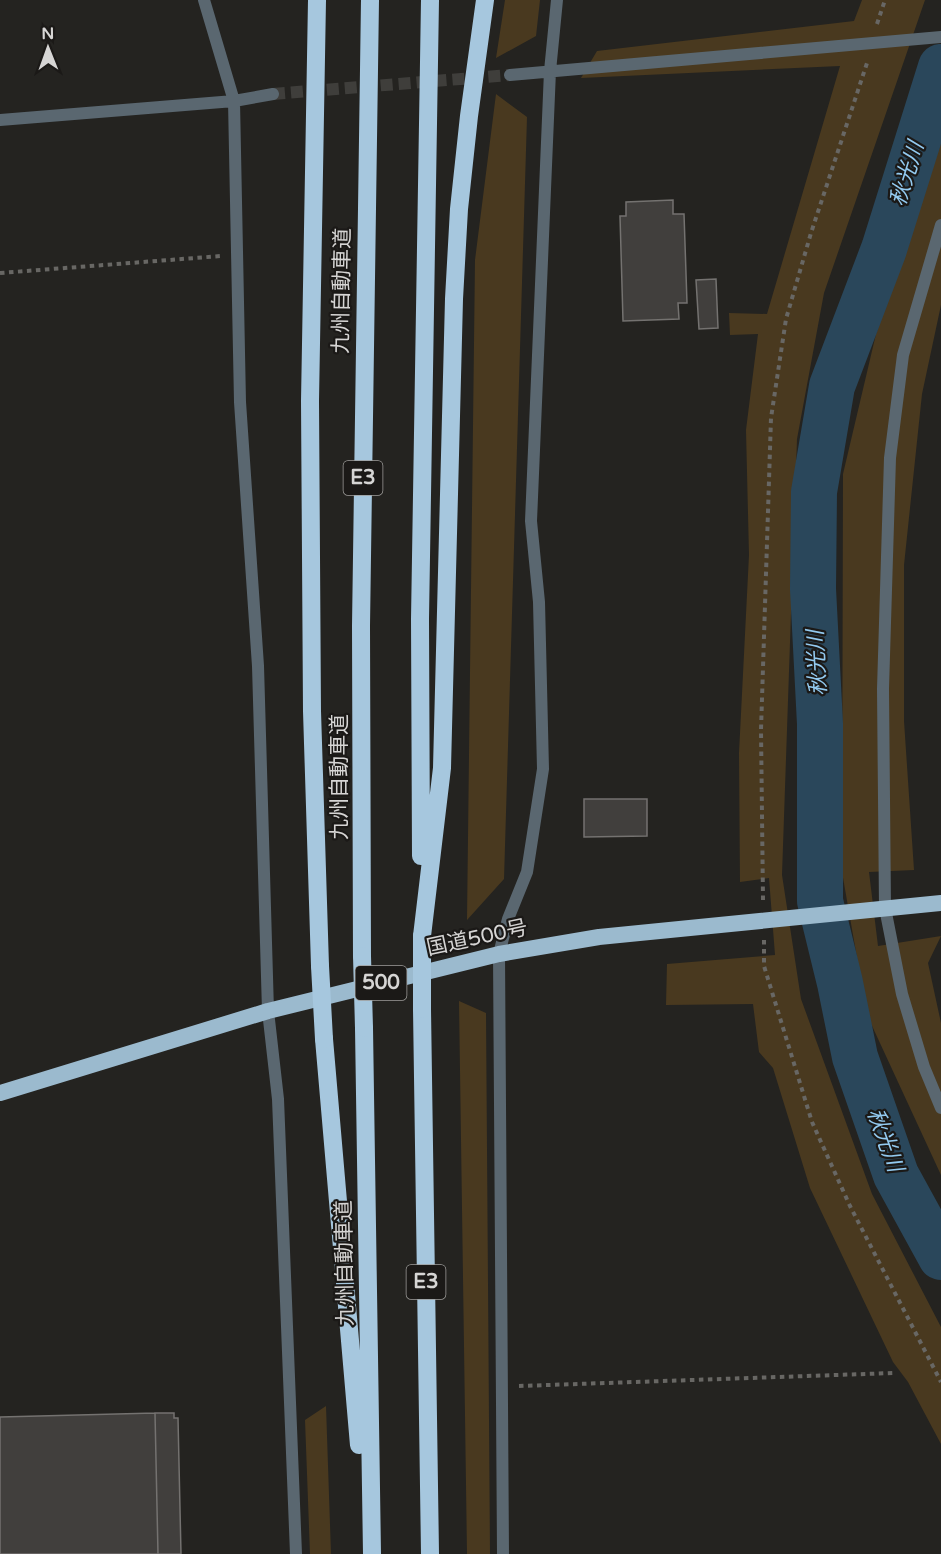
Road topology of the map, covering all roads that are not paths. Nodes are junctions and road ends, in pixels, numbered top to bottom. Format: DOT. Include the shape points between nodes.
graph roads {
  1 [pos="204,0"];
  2 [pos="306,0"];
  3 [pos="317,0"];
  4 [pos="370,0"];
  5 [pos="430,0"];
  6 [pos="472,0"];
  7 [pos="485,0"];
  8 [pos="557,0"];
  9 [pos="941,36"];
  10 [pos="550,71"];
  11 [pos="510,75"];
  12 [pos="316,80"];
  13 [pos="273,94"];
  14 [pos="234,101"];
  15 [pos="469,116"];
  16 [pos="0,120"];
  17 [pos="941,225"];
  18 [pos="941,903"];
  19 [pos="879,909"];
  20 [pos="422,936"];
  21 [pos="499,954"];
  22 [pos="268,1011"];
  23 [pos="0,1093"];
  24 [pos="941,1108"];
  25 [pos="296,1554"];
  26 [pos="370,1554"];
  27 [pos="430,1554"];
  28 [pos="503,1554"];
  1 -- 14 [label="street"];
  2 -- 12 [label="highway"];
  3 -- 12 [label="highway"];
  4 -- 26 [label="highway, 九州自動車道 / E3, bridge" via="361,626"];
  5 -- 20 [label="highway, E3" via="420,619"];
  6 -- 15 [label="highway"];
  7 -- 15 [label="highway"];
  8 -- 10 [label="street"];
  9 -- 10 [label="street"];
  10 -- 11 [label="street"];
  10 -- 21 [label="street" via="531,520 539,602 543,769 527,872"];
  12 -- 26 [label="highway, bridge" via="310,449 312,711 320,966"];
  13 -- 14 [label="street"];
  14 -- 16 [label="street"];
  14 -- 22 [label="street" via="240,402 258,666"];
  15 -- 20 [label="highway" via="454,299 442,768"];
  17 -- 19 [label="street" via="903,355 890,458"];
  18 -- 19 [label="highway, 国道500号 / 500"];
  19 -- 21 [label="highway, 国道500号 / 500" via="599,937"];
  19 -- 24 [label="street" via="924,1067"];
  20 -- 27 [label="highway, E3, bridge"];
  21 -- 22 [label="highway, 国道500号 / 500"];
  21 -- 28 [label="street"];
  22 -- 23 [label="highway, 国道500号 / 500"];
  22 -- 25 [label="street" via="278,1099"];
}
